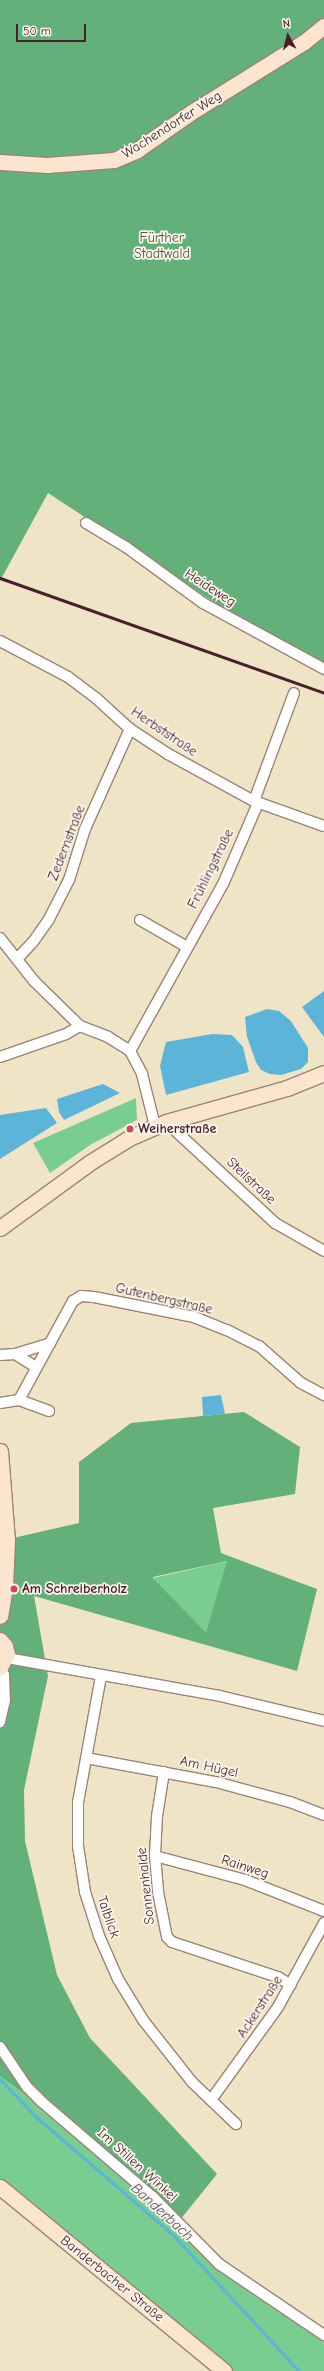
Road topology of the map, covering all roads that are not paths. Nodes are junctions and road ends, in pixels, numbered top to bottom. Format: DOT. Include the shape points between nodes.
graph roads {
  1 [pos="324,26"];
  2 [pos="0,162"];
  3 [pos="86,523"];
  4 [pos="2,645"];
  5 [pos="324,669"];
  6 [pos="294,693"];
  7 [pos="130,730"];
  8 [pos="256,802"];
  9 [pos="324,826"];
  10 [pos="140,920"];
  11 [pos="0,938"];
  12 [pos="187,946"];
  13 [pos="17,959"];
  14 [pos="80,1026"];
  15 [pos="130,1051"];
  16 [pos="0,1057"];
  17 [pos="324,1073"];
  18 [pos="161,1124"];
  19 [pos="0,1228"];
  20 [pos="324,1251"];
  21 [pos="50,1343"];
  22 [pos="15,1354"];
  23 [pos="0,1355"];
  24 [pos="36,1367"];
  25 [pos="324,1395"];
  26 [pos="19,1400"];
  27 [pos="0,1403"];
  28 [pos="49,1411"];
  29 [pos="0,1451"];
  30 [pos="0,1616"];
  31 [pos="0,1640"];
  32 [pos="2,1664"];
  33 [pos="101,1676"];
  34 [pos="324,1721"];
  35 [pos="0,1722"];
  36 [pos="86,1758"];
  37 [pos="164,1772"];
  38 [pos="324,1815"];
  39 [pos="155,1856"];
  40 [pos="324,1911"];
  41 [pos="324,1923"];
  42 [pos="291,1985"];
  43 [pos="0,2047"];
  44 [pos="211,2100"];
  45 [pos="236,2124"];
  46 [pos="0,2187"];
  47 [pos="324,2335"];
  48 [pos="224,2371"];
  1 -- 2 [label="street, Wachendorfer Weg" via="304,42 190,113 137,150 114,160 47,165"];
  3 -- 5 [label="street, Heideweg" via="126,547 204,603"];
  4 -- 7 [label="street, Herbststraße" via="68,677 96,698"];
  6 -- 8 [label="street, Frühlingstraße"];
  7 -- 8 [label="street, Herbststraße"];
  7 -- 13 [label="street, Zedernstraße" via="85,829 69,880 49,919"];
  8 -- 9 [label="street, Herbststraße"];
  8 -- 12 [label="street, Frühlingstraße" via="224,882"];
  10 -- 12 [label="street"];
  11 -- 13 [label="street"];
  12 -- 15 [label="street, Frühlingstraße"];
  13 -- 14 [label="street" via="34,980"];
  14 -- 15 [label="street" via="108,1037"];
  14 -- 16 [label="street" via="66,1034"];
  15 -- 18 [label="street" via="142,1074"];
  17 -- 18 [label="street" via="287,1088"];
  18 -- 19 [label="street" via="131,1137 89,1163"];
  18 -- 20 [label="street, Steilstraße" via="275,1223"];
  21 -- 22 [label="street"];
  21 -- 24 [label="street, Gutenbergstraße"];
  21 -- 25 [label="street, Gutenbergstraße" via="73,1301 81,1296 94,1297 194,1318 227,1330 259,1346 301,1383"];
  22 -- 23 [label="street"];
  22 -- 24 [label="street"];
  24 -- 26 [label="street, Gutenbergstraße" via="27,1389"];
  26 -- 27 [label="street"];
  26 -- 28 [label="street"];
  29 -- 30 [label="street" via="7,1539 5,1586"];
  31 -- 32 [label="street" via="7,1650"];
  32 -- 33 [label="street"];
  32 -- 35 [label="street" via="5,1700"];
  33 -- 34 [label="street" via="220,1696"];
  33 -- 36 [label="street, Talblick"];
  36 -- 37 [label="street, Am Hügel"];
  36 -- 44 [label="street, Talblick" via="78,1802 78,1846 85,1892 99,1936 118,1979 143,2020 173,2060"];
  37 -- 38 [label="street, Am Hügel" via="254,1792"];
  37 -- 39 [label="street, Sonnenhalde" via="157,1816"];
  39 -- 40 [label="street, Rainweg" via="245,1880"];
  39 -- 42 [label="street, Sonnenhalde" via="164,1927 172,1942 278,1978"];
  41 -- 42 [label="street, Ackerstraße"];
  42 -- 44 [label="street, Ackerstraße" via="256,2041"];
  43 -- 47 [label="street, Im Stillen Winkel" via="27,2087 42,2102 153,2197 219,2264"];
  44 -- 45 [label="street, Talblick"];
  46 -- 48 [label="street, Banderbacher Straße"];
}
